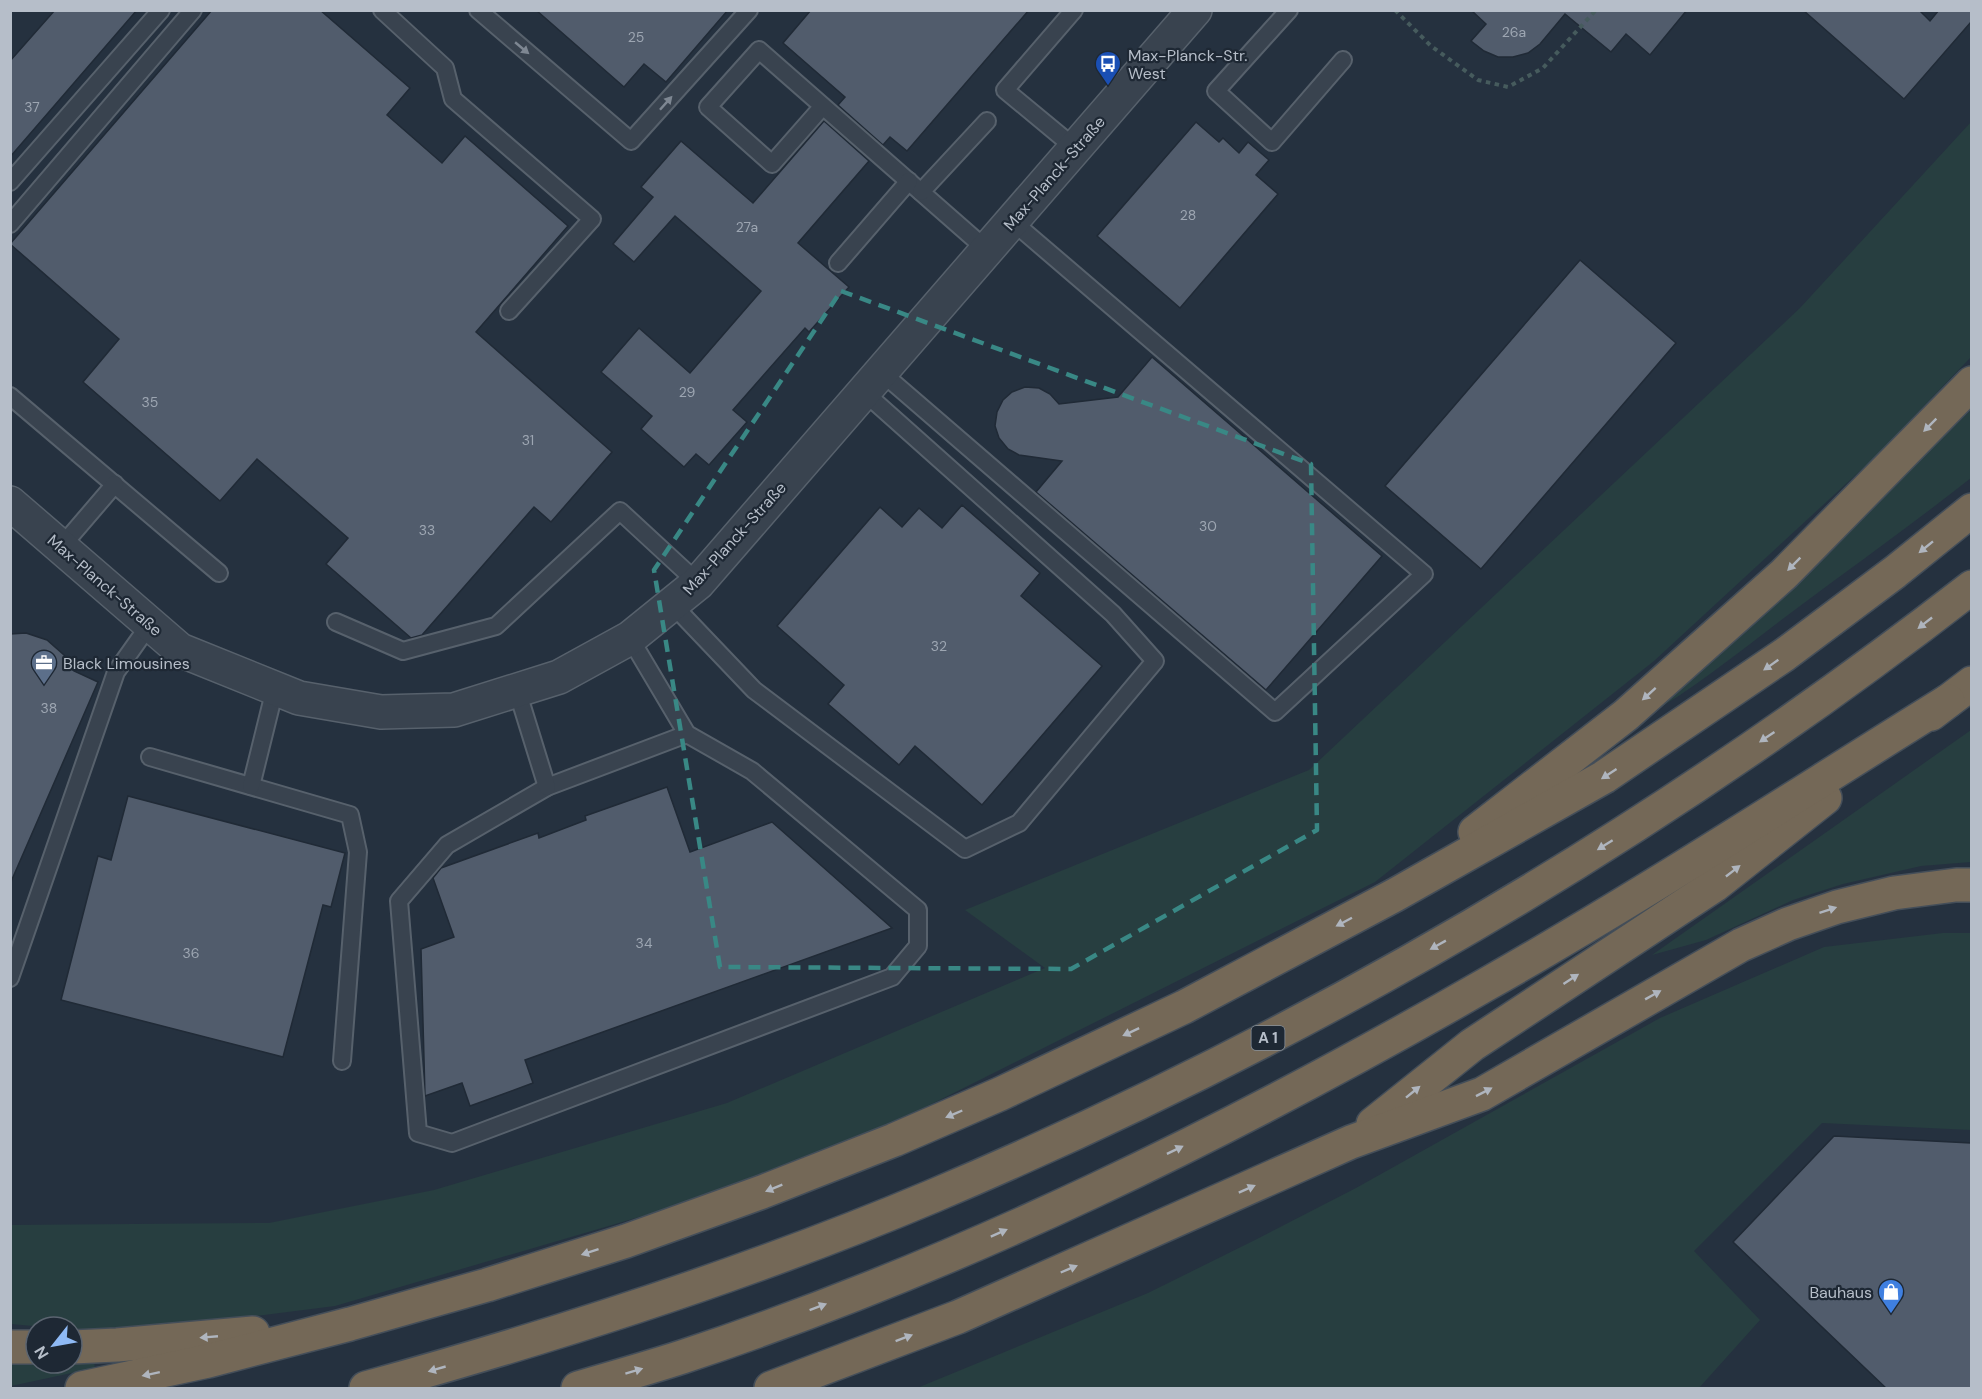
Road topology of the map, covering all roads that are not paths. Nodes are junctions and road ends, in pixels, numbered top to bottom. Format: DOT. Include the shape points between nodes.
graph roads {
  1 [pos="161,10"];
  2 [pos="193,10"];
  3 [pos="382,10"];
  4 [pos="478,10"];
  5 [pos="749,10"];
  6 [pos="1074,10"];
  7 [pos="1195,10"];
  8 [pos="1289,10"];
  9 [pos="1343,60"];
  10 [pos="823,106"];
  11 [pos="987,121"];
  12 [pos="1075,148"];
  13 [pos="10,182"];
  14 [pos="915,186"];
  15 [pos="1012,221"];
  16 [pos="10,224"];
  17 [pos="987,250"];
  18 [pos="838,263"];
  19 [pos="509,310"];
  20 [pos="872,382"];
  21 [pos="1971,383"];
  22 [pos="10,396"];
  23 [pos="115,484"];
  24 [pos="10,503"];
  25 [pos="1971,510"];
  26 [pos="61,547"];
  27 [pos="219,573"];
  28 [pos="698,583"];
  29 [pos="1971,587"];
  30 [pos="672,604"];
  31 [pos="336,622"];
  32 [pos="150,624"];
  33 [pos="630,638"];
  34 [pos="275,689"];
  35 [pos="517,690"];
  36 [pos="1960,692"];
  37 [pos="687,734"];
  38 [pos="150,757"];
  39 [pos="251,786"];
  40 [pos="547,787"];
  41 [pos="1971,885"];
  42 [pos="1395,895"];
  43 [pos="10,978"];
  44 [pos="342,1061"];
  45 [pos="1351,1142"];
  46 [pos="351,1324"];
  47 [pos="84,1347"];
  48 [pos="859,1356"];
  49 [pos="82,1389"];
  50 [pos="366,1389"];
  51 [pos="578,1389"];
  52 [pos="771,1389"];
  53 [pos="800,1389"];
  1 -- 13 [label="lane"];
  2 -- 16 [label="lane"];
  3 -- 19 [label="lane" via="445,68 453,99 592,219"];
  4 -- 5 [label="lane, one-way" via="631,141"];
  6 -- 12 [label="lane" via="1005,90"];
  7 -- 12 [label="street, Max-Planck-Straße"];
  8 -- 9 [label="lane" via="1216,91 1272,142"];
  10 -- 10 [label="lane" via="759,50 708,107 772,164"];
  10 -- 14 [label="lane"];
  11 -- 14 [label="lane"];
  12 -- 15 [label="street, Max-Planck-Straße"];
  14 -- 17 [label="lane"];
  14 -- 18 [label="lane"];
  15 -- 17 [label="street, Max-Planck-Straße"];
  15 -- 20 [label="lane" via="1424,574 1275,712"];
  17 -- 20 [label="street, Max-Planck-Straße"];
  20 -- 28 [label="street, Max-Planck-Straße"];
  20 -- 30 [label="lane" via="1113,614 1155,661 1019,823 965,849 754,690"];
  21 -- 42 [label="highway, one-way" via="1784,574 1626,715"];
  22 -- 23 [label="lane"];
  23 -- 26 [label="lane"];
  23 -- 27 [label="lane"];
  24 -- 26 [label="street, Max-Planck-Straße"];
  25 -- 42 [label="highway, one-way" via="1784,655 1670,734 1604,777"];
  26 -- 32 [label="street, Max-Planck-Straße"];
  28 -- 30 [label="street, Max-Planck-Straße"];
  28 -- 31 [label="lane" via="621,511 496,626 403,651"];
  29 -- 50 [label="highway, A 1, one-way" via="1787,724 1606,845 1442,943 1226,1060 931,1197 803,1247 494,1353"];
  30 -- 33 [label="street, Max-Planck-Straße"];
  32 -- 34 [label="street, Max-Planck-Straße" via="180,650"];
  32 -- 43 [label="lane" via="116,672"];
  33 -- 35 [label="street, Max-Planck-Straße" via="559,677"];
  33 -- 37 [label="lane"];
  34 -- 35 [label="street, Max-Planck-Straße" via="299,698 381,712 454,710"];
  34 -- 39 [label="lane"];
  35 -- 40 [label="lane"];
  45 -- 36 [label="highway, one-way" via="1472,1045 1715,885"];
  51 -- 36 [label="highway, one-way" via="683,1356 933,1262 1190,1143 1337,1068 1488,984"];
  37 -- 40 [label="lane"];
  37 -- 40 [label="lane" via="752,771 918,910 918,946 892,977 463,1139 452,1143 418,1133 399,900 447,845"];
  38 -- 39 [label="lane"];
  39 -- 44 [label="lane" via="350,815 358,852"];
  45 -- 41 [label="highway, one-way" via="1482,1094 1741,945 1788,924 1894,893"];
  42 -- 46 [label="highway, one-way" via="1184,1007 894,1140 626,1241"];
  48 -- 45 [label="highway, one-way" via="989,1304"];
  46 -- 47 [label="highway, one-way"];
  46 -- 49 [label="highway, one-way"];
  48 -- 52 [label="highway"];
  48 -- 53 [label="highway"];
}
